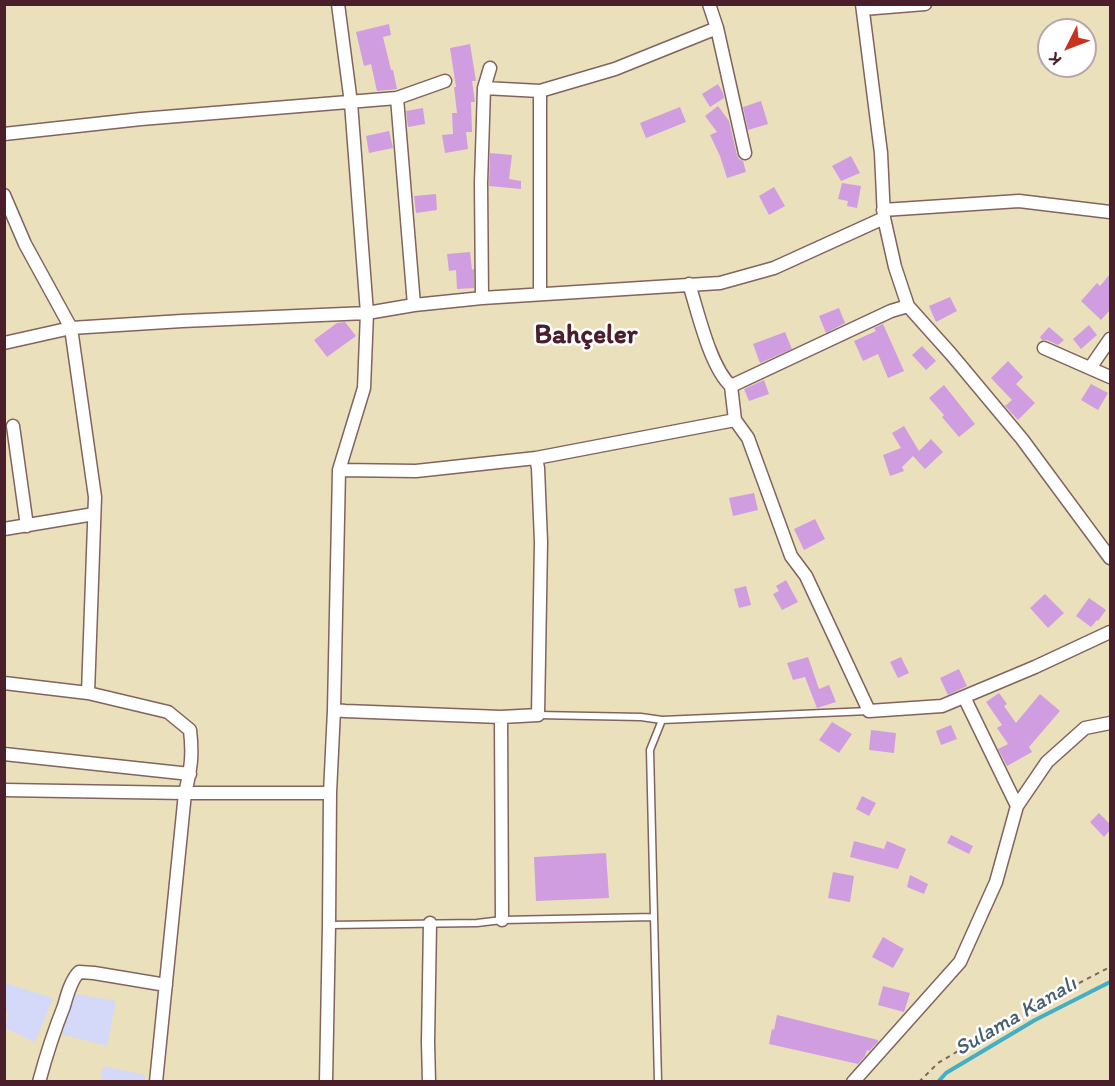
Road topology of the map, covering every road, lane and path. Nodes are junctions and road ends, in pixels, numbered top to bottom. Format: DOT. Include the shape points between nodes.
graph roads {
  1 [pos="338,4"];
  2 [pos="709,4"];
  3 [pos="925,4"];
  4 [pos="862,7"];
  5 [pos="717,28"];
  6 [pos="490,68"];
  7 [pos="445,81"];
  8 [pos="484,88"];
  9 [pos="540,91"];
  10 [pos="397,98"];
  11 [pos="351,102"];
  12 [pos="4,134"];
  13 [pos="745,153"];
  14 [pos="4,195"];
  15 [pos="1110,212"];
  16 [pos="884,214"];
  17 [pos="10,223"];
  18 [pos="688,284"];
  19 [pos="540,294"];
  20 [pos="482,298"];
  21 [pos="414,305"];
  22 [pos="908,306"];
  23 [pos="367,313"];
  24 [pos="71,328"];
  25 [pos="1110,339"];
  26 [pos="4,343"];
  27 [pos="1044,348"];
  28 [pos="1090,368"];
  29 [pos="1110,377"];
  30 [pos="731,386"];
  31 [pos="735,420"];
  32 [pos="13,426"];
  33 [pos="536,458"];
  34 [pos="339,470"];
  35 [pos="94,514"];
  36 [pos="27,526"];
  37 [pos="4,530"];
  38 [pos="1110,558"];
  39 [pos="1110,632"];
  40 [pos="4,683"];
  41 [pos="88,693"];
  42 [pos="964,697"];
  43 [pos="334,710"];
  44 [pos="869,711"];
  45 [pos="538,715"];
  46 [pos="501,717"];
  47 [pos="662,720"];
  48 [pos="1110,723"];
  49 [pos="4,754"];
  50 [pos="190,774"];
  51 [pos="4,790"];
  52 [pos="185,793"];
  53 [pos="330,793"];
  54 [pos="1017,806"];
  55 [pos="654,918"];
  56 [pos="502,921"];
  57 [pos="430,923"];
  58 [pos="329,925"];
  59 [pos="1110,968"];
  60 [pos="166,985"];
  61 [pos="39,1082"];
  62 [pos="156,1082"];
  63 [pos="326,1082"];
  64 [pos="429,1082"];
  65 [pos="658,1082"];
  66 [pos="853,1082"];
  67 [pos="919,1082"];
  1 -- 11 [label="street"];
  2 -- 5 [label="street"];
  3 -- 4 [label="street"];
  4 -- 16 [label="street" via="881,153"];
  5 -- 9 [label="street" via="615,69"];
  5 -- 13 [label="street"];
  6 -- 8 [label="street"];
  7 -- 10 [label="street"];
  8 -- 9 [label="street"];
  8 -- 20 [label="street"];
  9 -- 19 [label="street"];
  10 -- 11 [label="street"];
  10 -- 21 [label="street"];
  11 -- 12 [label="street"];
  11 -- 23 [label="street"];
  14 -- 17 [label="street"];
  15 -- 16 [label="street" via="1018,201"];
  16 -- 18 [label="street" via="774,268 720,283"];
  16 -- 22 [label="street"];
  17 -- 24 [label="street"];
  18 -- 19 [label="street"];
  18 -- 30 [label="street" via="712,356"];
  19 -- 20 [label="street"];
  20 -- 21 [label="street"];
  21 -- 23 [label="street"];
  22 -- 30 [label="street"];
  22 -- 38 [label="street" via="1023,439"];
  23 -- 24 [label="street"];
  23 -- 34 [label="street" via="364,388"];
  24 -- 26 [label="street"];
  24 -- 35 [label="street"];
  25 -- 28 [label="street"];
  27 -- 28 [label="street"];
  28 -- 29 [label="street"];
  30 -- 31 [label="street"];
  31 -- 33 [label="street"];
  31 -- 44 [label="street" via="748,438 791,556 806,576"];
  32 -- 36 [label="street"];
  33 -- 34 [label="street" via="416,471"];
  33 -- 45 [label="street" via="541,542"];
  34 -- 43 [label="street"];
  35 -- 36 [label="street"];
  35 -- 41 [label="street"];
  36 -- 37 [label="street"];
  39 -- 42 [label="street"];
  40 -- 41 [label="street"];
  41 -- 50 [label="street" via="168,712 190,730"];
  42 -- 44 [label="street" via="942,706"];
  42 -- 54 [label="street"];
  43 -- 46 [label="street"];
  43 -- 53 [label="street"];
  44 -- 47 [label="lane"];
  45 -- 46 [label="street"];
  45 -- 47 [label="lane"];
  46 -- 56 [label="street"];
  47 -- 55 [label="lane" via="650,750"];
  48 -- 54 [label="street" via="1085,728 1047,762"];
  49 -- 50 [label="street"];
  50 -- 52 [label="street"];
  51 -- 52 [label="street"];
  52 -- 53 [label="street"];
  52 -- 60 [label="street"];
  53 -- 58 [label="street"];
  54 -- 66 [label="street" via="996,882 960,962"];
  55 -- 56 [label="lane"];
  55 -- 65 [label="lane"];
  56 -- 57 [label="lane"];
  57 -- 58 [label="lane"];
  57 -- 64 [label="street"];
  58 -- 63 [label="street"];
  59 -- 67 [label="path" via="1029,1009 938,1063"];
  60 -- 61 [label="street" via="79,972 63,1007"];
  60 -- 62 [label="street"];
}
